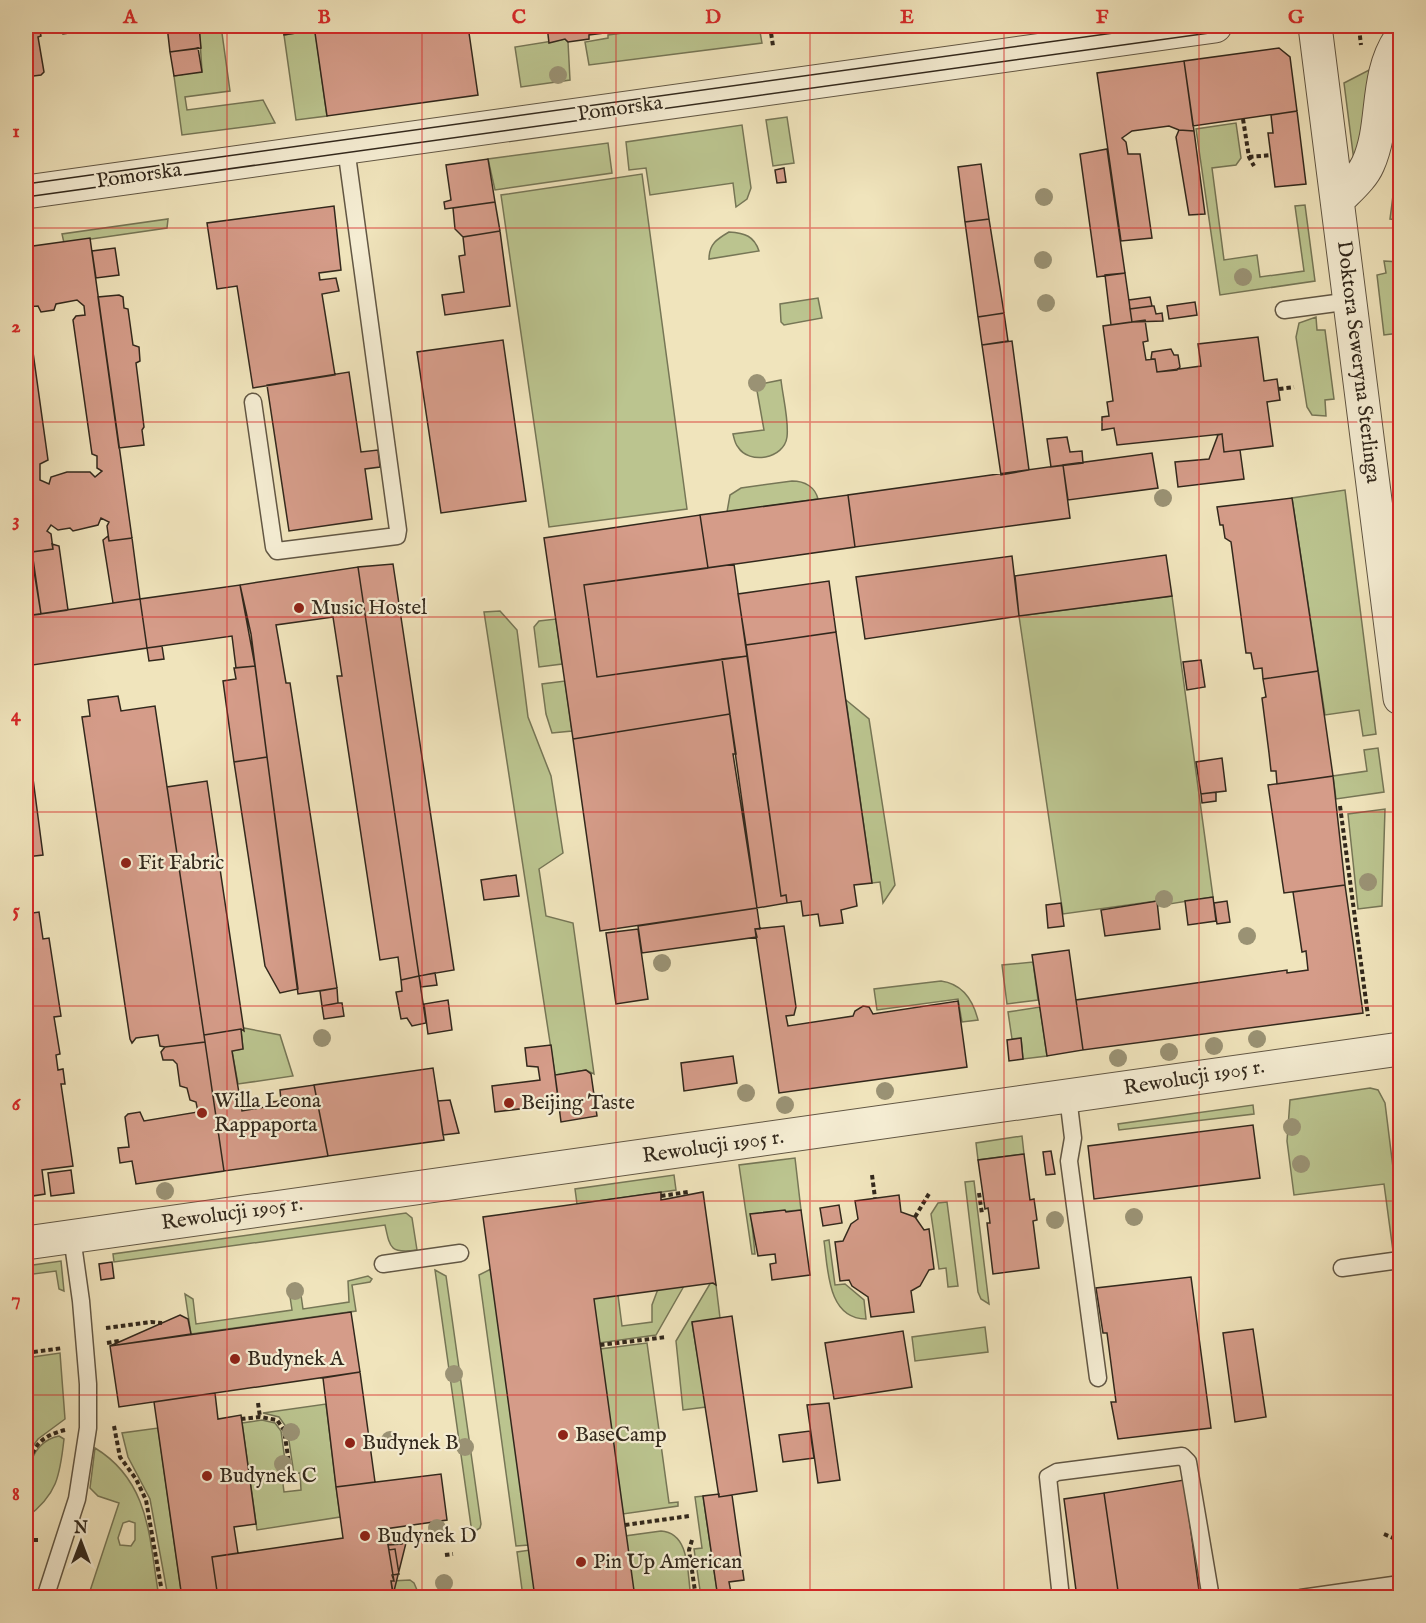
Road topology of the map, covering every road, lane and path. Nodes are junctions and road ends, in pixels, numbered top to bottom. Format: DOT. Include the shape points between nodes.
graph roads {
  1 [pos="770,26"];
  2 [pos="1215,26"];
  3 [pos="1315,26"];
  4 [pos="1359,28"];
  5 [pos="1401,39"];
  6 [pos="773,46"];
  7 [pos="1362,52"];
  8 [pos="1243,119"];
  9 [pos="346,148"];
  10 [pos="1271,155"];
  11 [pos="1249,157"];
  12 [pos="1254,166"];
  13 [pos="26,192"];
  14 [pos="1338,200"];
  15 [pos="1351,301"];
  16 [pos="1284,310"];
  17 [pos="1294,387"];
  18 [pos="1279,389"];
  19 [pos="253,402"];
  20 [pos="1401,698"];
  21 [pos="1340,806"];
  22 [pos="1368,1016"];
  23 [pos="1401,1049"];
  24 [pos="1068,1097"];
  25 [pos="872,1175"];
  26 [pos="688,1192"];
  27 [pos="930,1192"];
  28 [pos="979,1193"];
  29 [pos="661,1196"];
  30 [pos="875,1198"];
  31 [pos="982,1214"];
  32 [pos="915,1217"];
  33 [pos="72,1237"];
  34 [pos="26,1243"];
  35 [pos="460,1253"];
  36 [pos="1401,1260"];
  37 [pos="383,1264"];
  38 [pos="1342,1268"];
  39 [pos="101,1318"];
  40 [pos="162,1323"];
  41 [pos="102,1328"];
  42 [pos="667,1337"];
  43 [pos="600,1345"];
  44 [pos="106,1355"];
  45 [pos="1098,1378"];
  46 [pos="258,1403"];
  47 [pos="260,1417"];
  48 [pos="241,1419"];
  49 [pos="114,1425"];
  50 [pos="88,1428"];
  51 [pos="26,1475"];
  52 [pos="292,1483"];
  53 [pos="689,1516"];
  54 [pos="625,1525"];
  55 [pos="1384,1534"];
  56 [pos="692,1540"];
  57 [pos="1401,1541"];
  58 [pos="453,1554"];
  59 [pos="445,1556"];
  60 [pos="1401,1584"];
  61 [pos="45,1598"];
  62 [pos="164,1598"];
  63 [pos="696,1598"];
  64 [pos="1061,1598"];
  65 [pos="1211,1598"];
  66 [pos="1301,1598"];
  1 -- 6 [label="path"];
  2 -- 9 [label="street, Pomorska"];
  3 -- 14 [label="street, Doktora Seweryna Sterlinga"];
  4 -- 7 [label="path"];
  5 -- 14 [label="street" via="1383,77 1367,167"];
  8 -- 11 [label="path"];
  9 -- 13 [label="street, Pomorska"];
  9 -- 19 [label="lane" via="397,536 277,551"];
  10 -- 11 [label="path"];
  11 -- 12 [label="path"];
  14 -- 15 [label="street, Doktora Seweryna Sterlinga"];
  15 -- 16 [label="lane"];
  15 -- 20 [label="street, Doktora Seweryna Sterlinga"];
  17 -- 18 [label="path"];
  21 -- 22 [label="path"];
  23 -- 24 [label="street, Rewolucji 1905 r."];
  24 -- 33 [label="street, Rewolucji 1905 r."];
  24 -- 45 [label="lane" via="1073,1138 1069,1161"];
  25 -- 30 [label="path"];
  26 -- 29 [label="path"];
  27 -- 32 [label="path"];
  28 -- 31 [label="path"];
  33 -- 34 [label="street, Rewolucji 1905 r."];
  33 -- 50 [label="lane" via="89,1395"];
  35 -- 37 [label="lane"];
  36 -- 38 [label="lane"];
  39 -- 41 [label="path"];
  40 -- 41 [label="path"];
  41 -- 44 [label="path"];
  42 -- 43 [label="path"];
  46 -- 47 [label="path"];
  47 -- 48 [label="path"];
  47 -- 52 [label="path" via="277,1420 284,1430"];
  49 -- 62 [label="path" via="120,1457 146,1500"];
  50 -- 51 [label="path" via="61,1431 40,1442 30,1454"];
  50 -- 61 [label="lane" via="76,1499"];
  53 -- 54 [label="path"];
  55 -- 57 [label="path"];
  56 -- 63 [label="path" via="689,1550"];
  58 -- 59 [label="path"];
  60 -- 66 [label="lane"];
  64 -- 65 [label="lane" via="1048,1477 1057,1472 1182,1456 1188,1462"];
}
